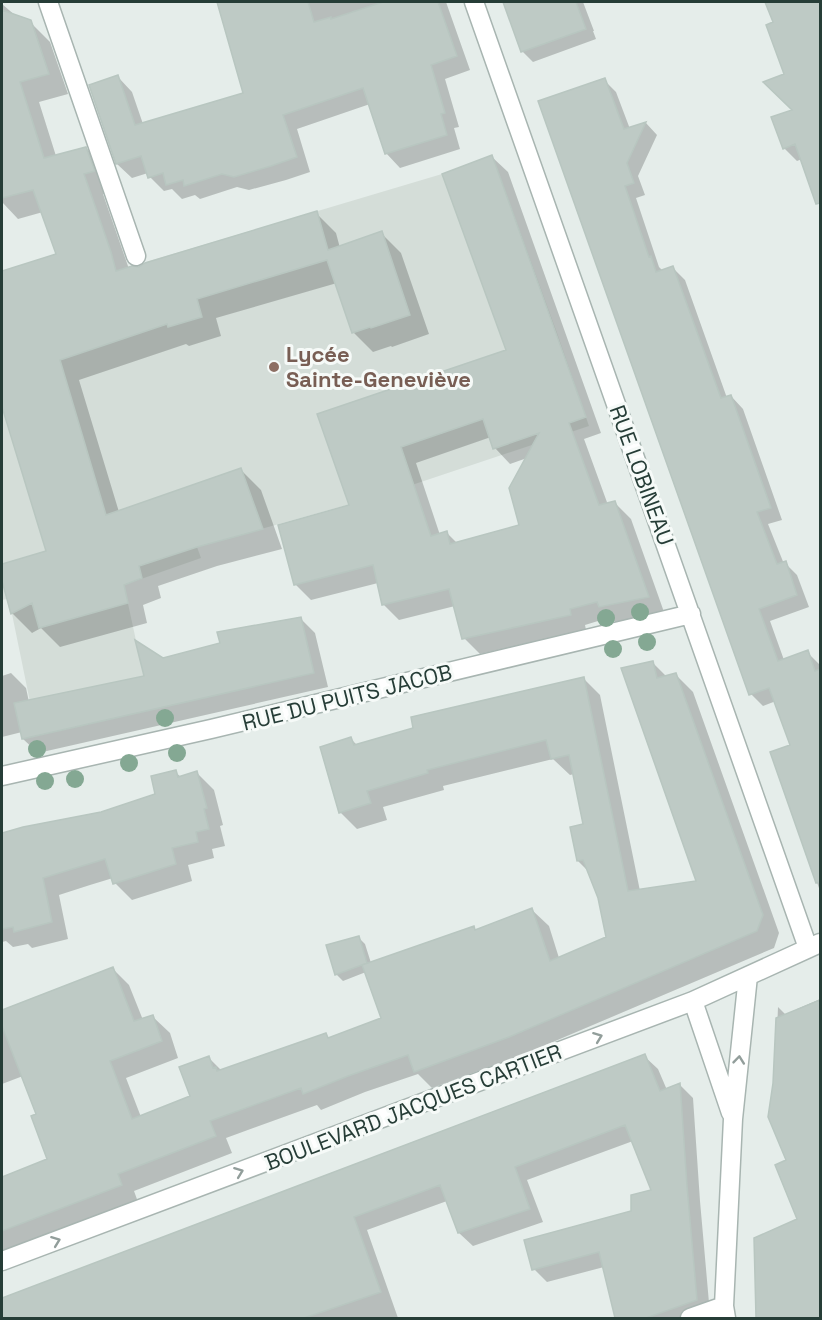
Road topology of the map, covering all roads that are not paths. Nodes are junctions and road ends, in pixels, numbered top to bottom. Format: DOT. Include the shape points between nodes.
graph roads {
  1 [pos="48,2"];
  2 [pos="474,2"];
  3 [pos="136,256"];
  4 [pos="691,614"];
  5 [pos="2,776"];
  6 [pos="814,946"];
  7 [pos="748,976"];
  8 [pos="693,1001"];
  9 [pos="733,1119"];
  10 [pos="2,1262"];
  11 [pos="725,1312"];
  12 [pos="690,1318"];
  1 -- 3 [label="street"];
  2 -- 4 [label="street, RUE LOBINEAU"];
  4 -- 5 [label="street, RUE DU PUITS JACOB"];
  4 -- 6 [label="street, RUE LOBINEAU"];
  6 -- 7 [label="street, BOULEVARD JACQUES CARTIER"];
  7 -- 8 [label="street, BOULEVARD JACQUES CARTIER"];
  9 -- 7 [label="street, one-way"];
  8 -- 9 [label="street"];
  10 -- 8 [label="street, BOULEVARD JACQUES CARTIER, one-way"];
  9 -- 11 [label="street"];
  11 -- 12 [label="street"];
}
